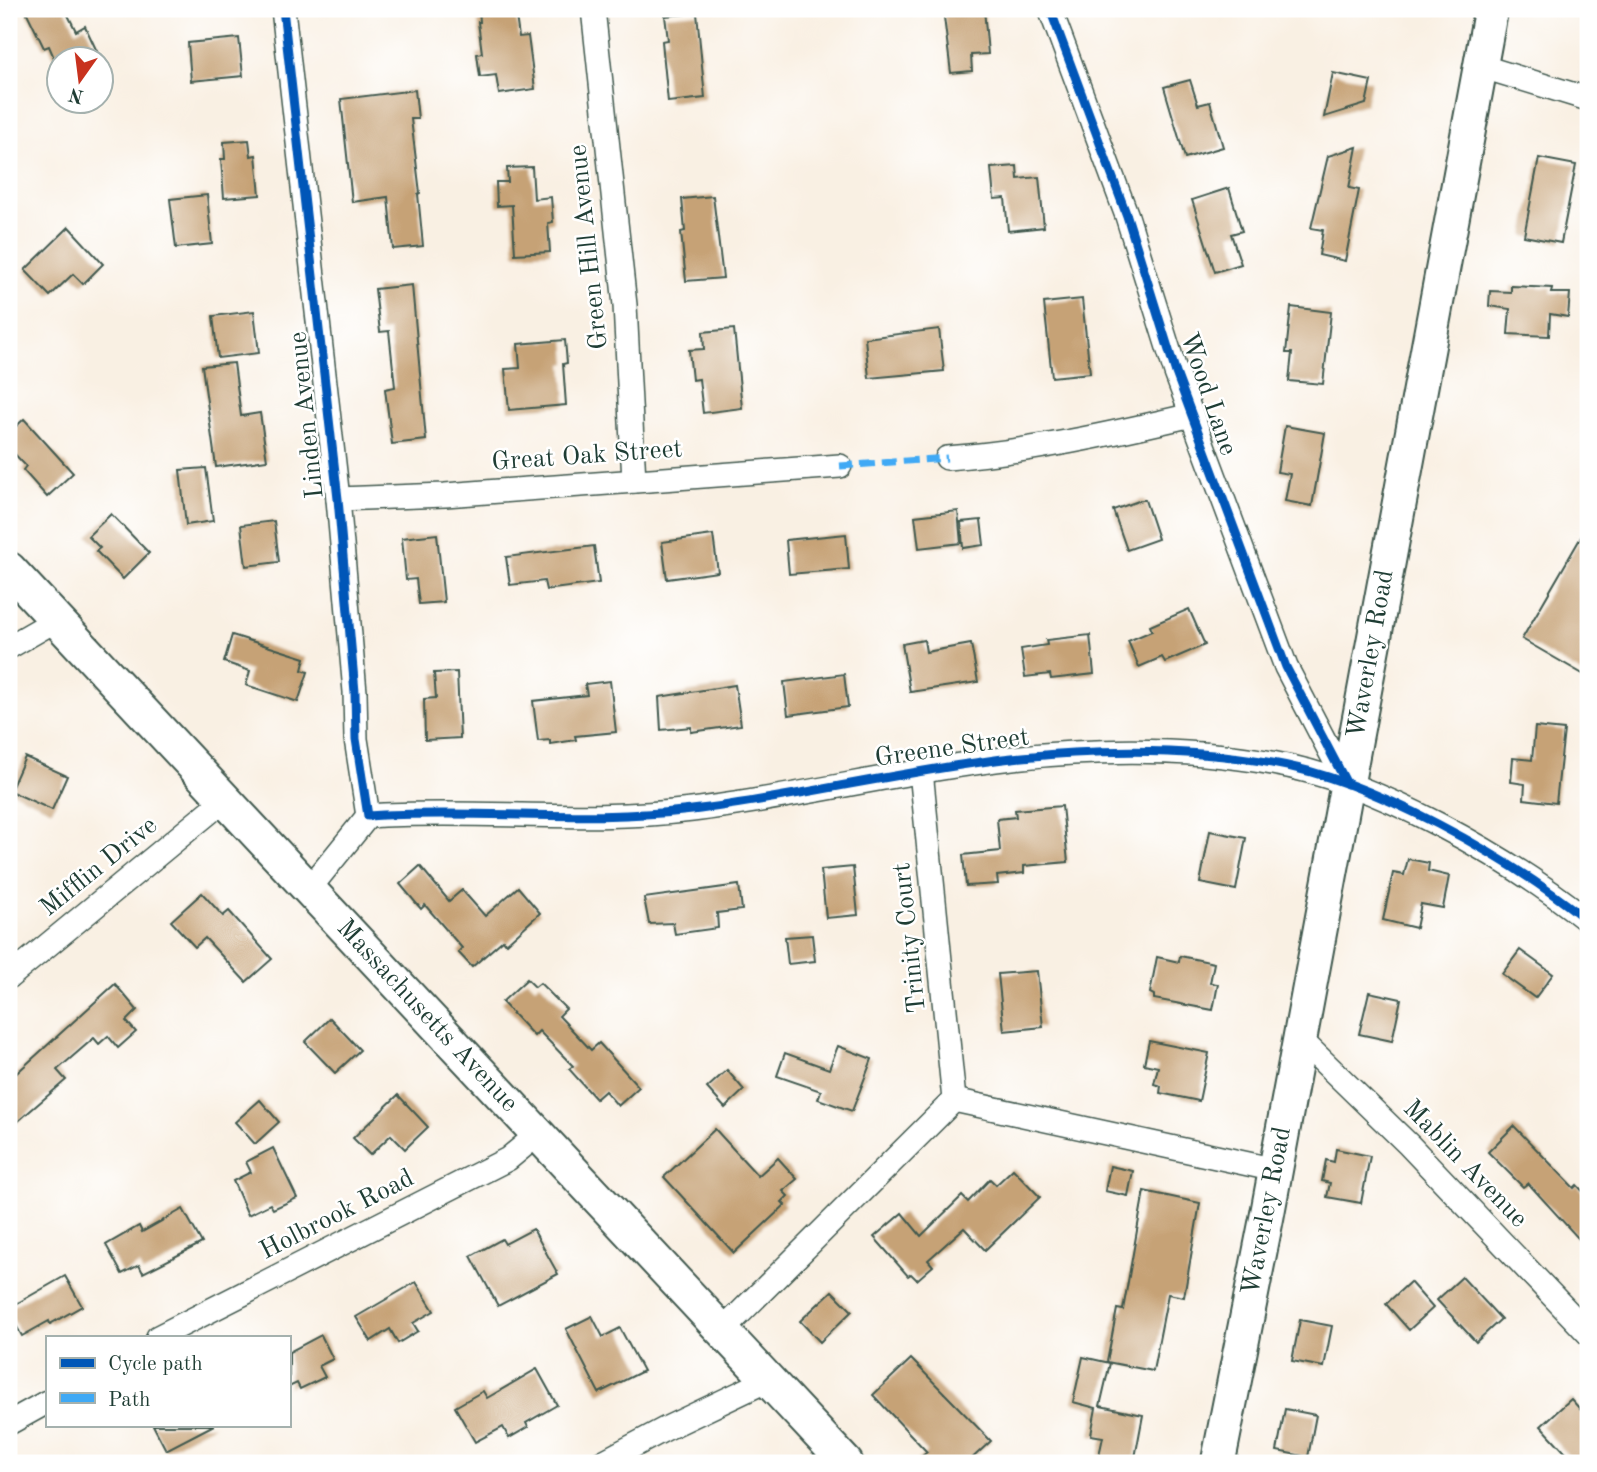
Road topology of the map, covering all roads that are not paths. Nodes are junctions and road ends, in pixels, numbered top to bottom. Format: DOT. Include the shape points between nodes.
graph roads {
  1 [pos="283,9"];
  2 [pos="593,9"];
  3 [pos="1050,9"];
  4 [pos="1491,9"];
  5 [pos="1480,66"];
  6 [pos="1588,99"];
  7 [pos="1192,415"];
  8 [pos="947,458"];
  9 [pos="840,466"];
  10 [pos="634,481"];
  11 [pos="338,499"];
  12 [pos="9,569"];
  13 [pos="56,620"];
  14 [pos="9,647"];
  15 [pos="920,771"];
  16 [pos="1347,784"];
  17 [pos="224,800"];
  18 [pos="368,816"];
  19 [pos="309,889"];
  20 [pos="1588,921"];
  21 [pos="9,977"];
  22 [pos="1300,1038"];
  23 [pos="954,1100"];
  24 [pos="537,1135"];
  25 [pos="1276,1170"];
  26 [pos="723,1330"];
  27 [pos="1588,1333"];
  28 [pos="160,1336"];
  29 [pos="768,1380"];
  30 [pos="46,1403"];
  31 [pos="9,1423"];
  32 [pos="601,1463"];
  33 [pos="846,1463"];
  34 [pos="1218,1463"];
  1 -- 11 [label="street, Linden Avenue"];
  2 -- 10 [label="street, Green Hill Avenue" via="625,304"];
  3 -- 7 [label="street, Wood Lane" via="1127,216"];
  4 -- 5 [label="main road, Waverley Road"];
  5 -- 6 [label="street"];
  5 -- 16 [label="main road, Waverley Road"];
  7 -- 8 [label="street" via="994,455"];
  7 -- 16 [label="street, Wood Lane" via="1286,667"];
  9 -- 10 [label="street, Great Oak Street"];
  10 -- 11 [label="street, Great Oak Street"];
  11 -- 18 [label="street, Linden Avenue" via="356,739"];
  12 -- 13 [label="main road, Massachusetts Avenue"];
  13 -- 14 [label="street"];
  13 -- 17 [label="main road, Massachusetts Avenue"];
  15 -- 16 [label="street, Greene Street" via="1041,756 1152,751 1272,762"];
  15 -- 18 [label="street, Greene Street" via="690,811"];
  15 -- 23 [label="street, Trinity Court"];
  16 -- 20 [label="street, Greene Street" via="1447,830 1518,871"];
  16 -- 22 [label="main road, Waverley Road"];
  17 -- 19 [label="main road, Massachusetts Avenue"];
  17 -- 21 [label="street, Mifflin Drive"];
  18 -- 19 [label="street"];
  19 -- 24 [label="main road, Massachusetts Avenue"];
  22 -- 25 [label="main road, Waverley Road"];
  22 -- 27 [label="street, Mablin Avenue"];
  23 -- 25 [label="street"];
  23 -- 26 [label="street"];
  24 -- 26 [label="main road, Massachusetts Avenue"];
  24 -- 28 [label="street, Holbrook Road" via="508,1159"];
  25 -- 34 [label="main road, Waverley Road"];
  26 -- 29 [label="main road, Massachusetts Avenue"];
  29 -- 32 [label="street"];
  29 -- 33 [label="main road, Massachusetts Avenue"];
  30 -- 31 [label="street"];
}
